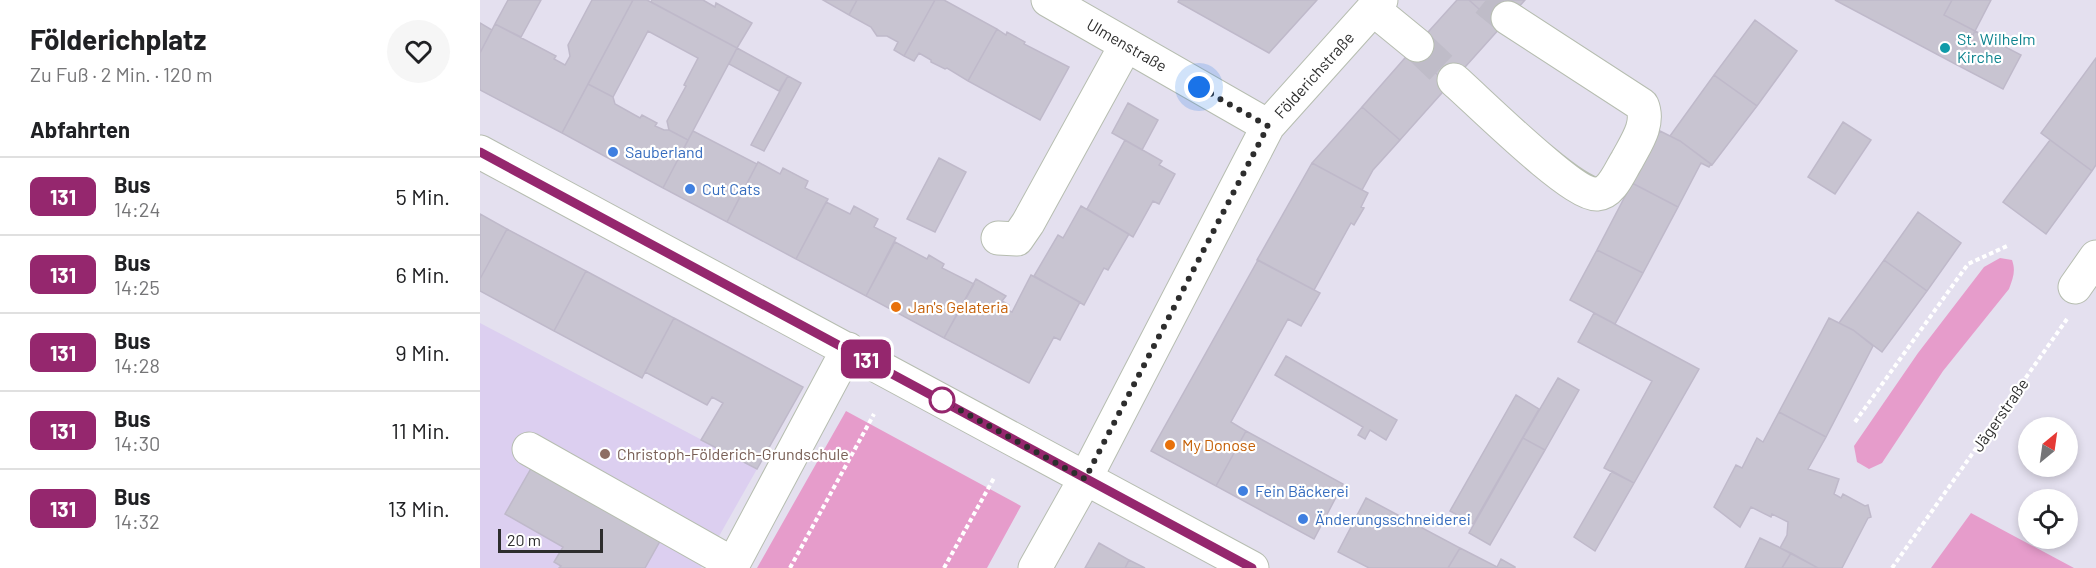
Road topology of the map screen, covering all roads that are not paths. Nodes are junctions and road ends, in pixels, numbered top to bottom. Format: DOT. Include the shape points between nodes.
graph roads {
  1 [pos="1048,0"];
  2 [pos="1377,4"];
  3 [pos="1508,18"];
  4 [pos="1126,45"];
  5 [pos="1417,45"];
  6 [pos="1454,80"];
  7 [pos="1268,126"];
  8 [pos="480,152"];
  9 [pos="998,238"];
  10 [pos="2096,257"];
  11 [pos="2075,286"];
  12 [pos="848,349"];
  13 [pos="529,448"];
  14 [pos="1085,479"];
  15 [pos="732,566"];
  16 [pos="1035,568"];
  17 [pos="1252,568"];
  1 -- 4 [label="street, Ulmenstraße"];
  2 -- 5 [label="street"];
  2 -- 7 [label="street, Földerichstraße"];
  3 -- 6 [label="street" via="1642,105 1645,123 1608,189 1599,194 1574,185"];
  4 -- 7 [label="street, Ulmenstraße"];
  4 -- 9 [label="street" via="1028,223 1017,239"];
  7 -- 14 [label="street, Földerichstraße"];
  8 -- 12 [label="street"];
  10 -- 11 [label="street"];
  12 -- 14 [label="street"];
  12 -- 15 [label="street"];
  13 -- 15 [label="street"];
  14 -- 16 [label="street, Földerichstraße"];
  14 -- 17 [label="street"];
}
